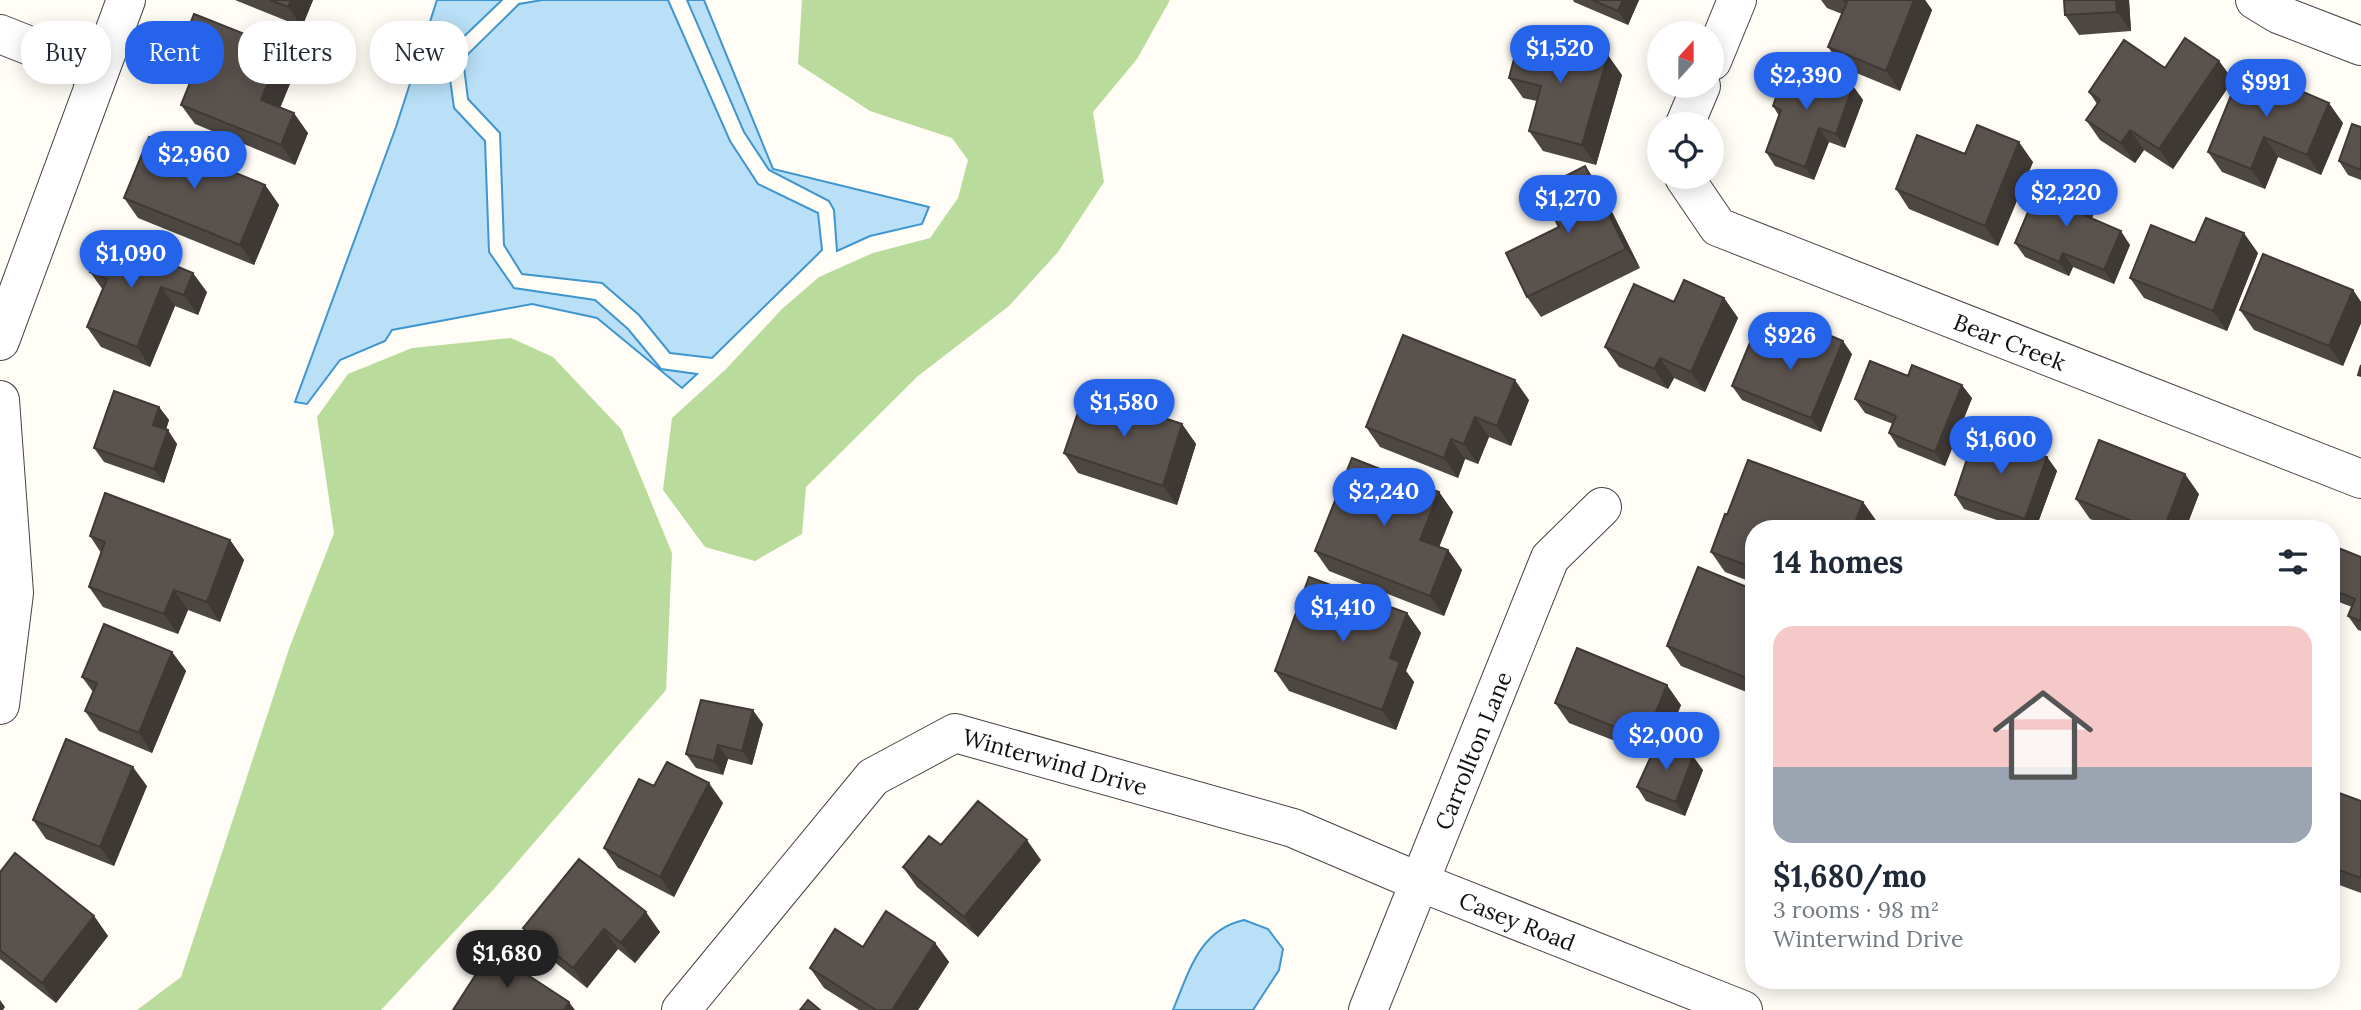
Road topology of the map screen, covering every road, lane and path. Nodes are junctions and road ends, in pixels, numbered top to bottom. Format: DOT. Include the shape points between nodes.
graph roads {
  1 [pos="126,0"];
  2 [pos="1737,0"];
  3 [pos="2255,0"];
  4 [pos="1724,32"];
  5 [pos="0,34"];
  6 [pos="111,38"];
  7 [pos="21,42"];
  8 [pos="2361,46"];
  9 [pos="93,84"];
  10 [pos="1692,189"];
  11 [pos="0,341"];
  12 [pos="0,400"];
  13 [pos="2361,478"];
  14 [pos="1602,507"];
  15 [pos="0,705"];
  16 [pos="1293,828"];
  17 [pos="1418,881"];
  18 [pos="681,1010"];
  19 [pos="1368,1010"];
  20 [pos="1743,1010"];
  1 -- 6 [label="street"];
  2 -- 4 [label="street"];
  3 -- 8 [label="street" via="2278,14"];
  5 -- 7 [label="street"];
  9 -- 11 [label="street"];
  10 -- 13 [label="street, Bear Creek" via="1718,228"];
  12 -- 15 [label="street" via="14,593"];
  14 -- 17 [label="street, Carrollton Lane" via="1550,558"];
  16 -- 17 [label="street, Casey Road"];
  16 -- 18 [label="street, Winterwind Drive" via="955,733 873,777"];
  17 -- 19 [label="street, Carrollton Lane"];
  17 -- 20 [label="street, Casey Road"];
}
